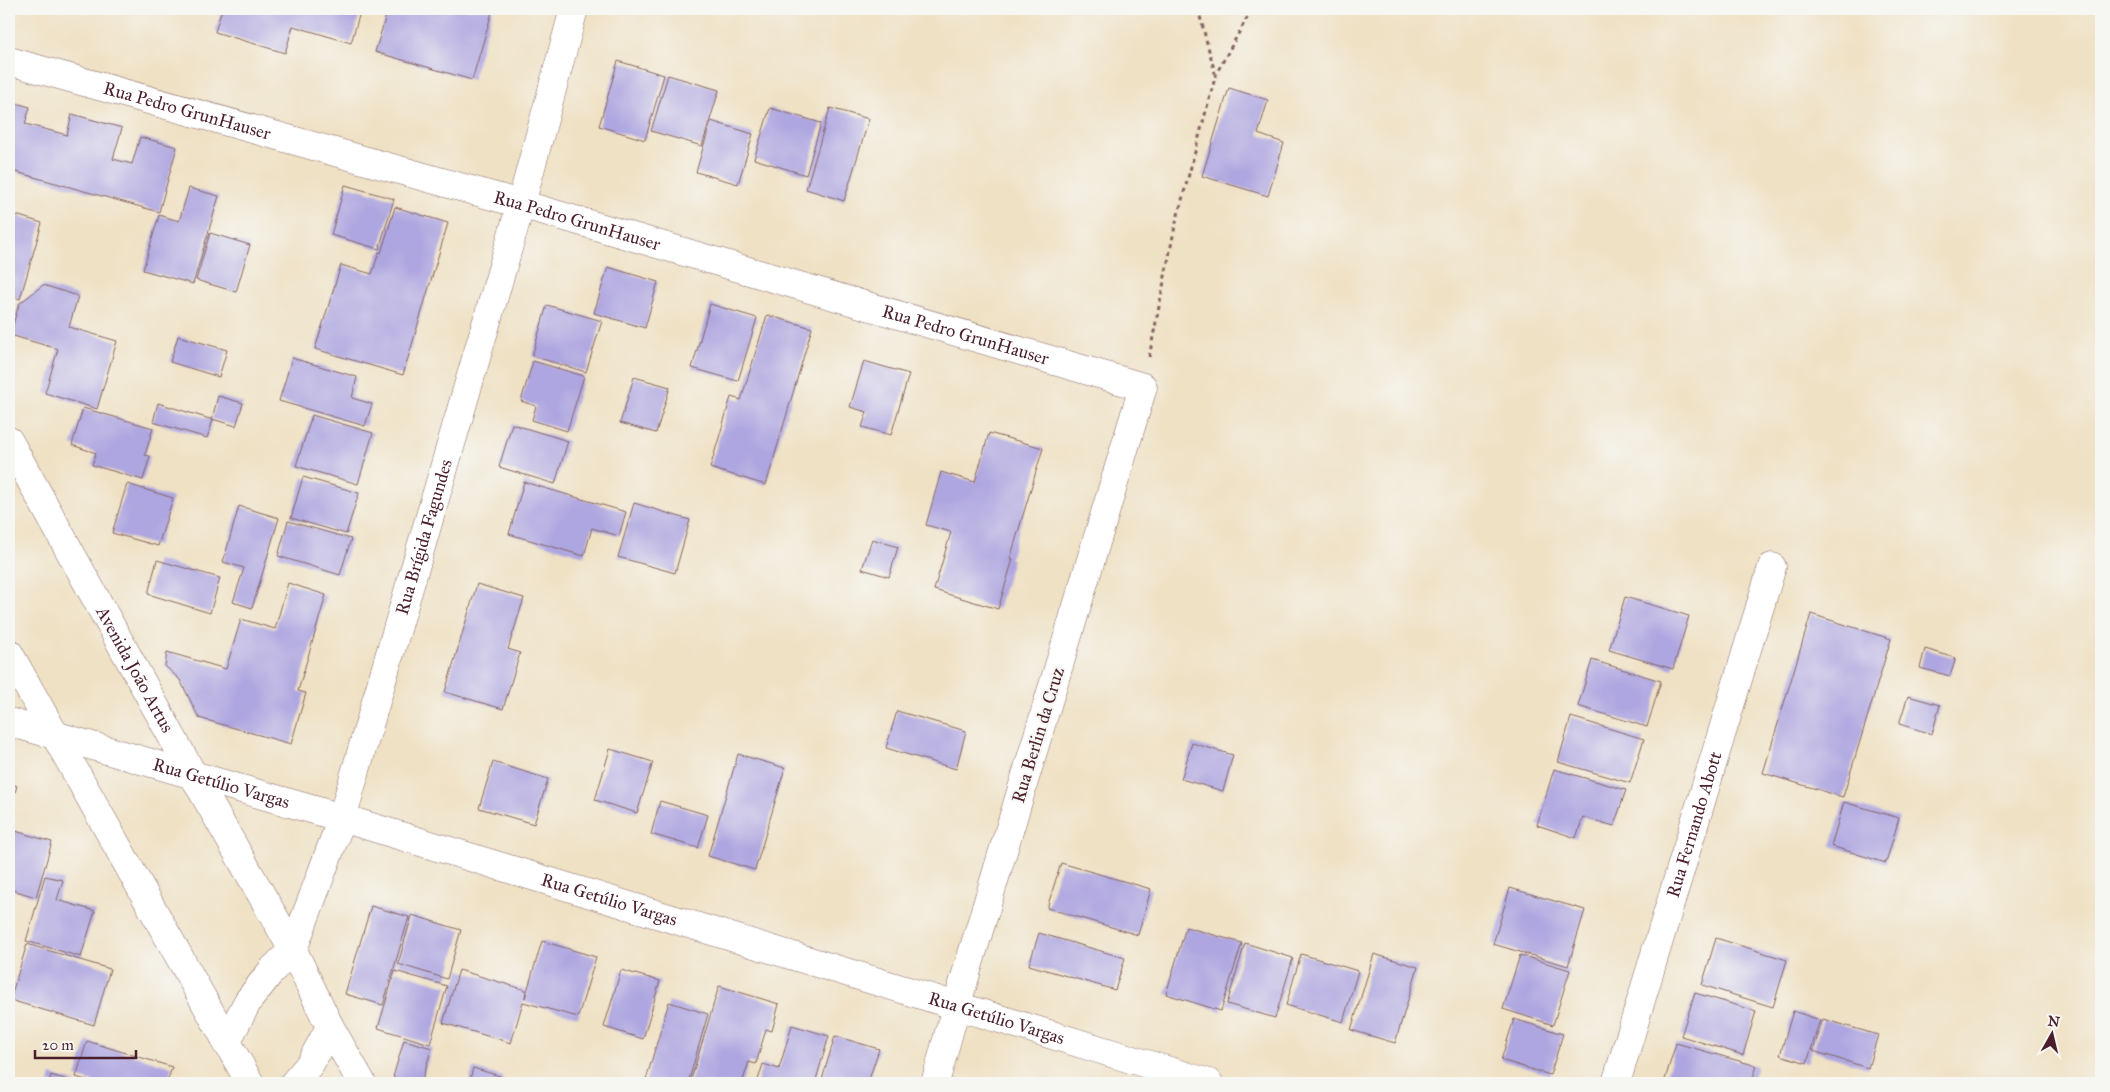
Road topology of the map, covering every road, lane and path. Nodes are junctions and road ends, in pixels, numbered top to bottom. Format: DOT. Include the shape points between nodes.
graph roads {
  1 [pos="574,9"];
  2 [pos="1198,9"];
  3 [pos="1252,9"];
  4 [pos="9,61"];
  5 [pos="1216,74"];
  6 [pos="520,204"];
  7 [pos="1143,387"];
  8 [pos="9,441"];
  9 [pos="1772,567"];
  10 [pos="9,653"];
  11 [pos="9,722"];
  12 [pos="56,736"];
  13 [pos="192,773"];
  14 [pos="342,818"];
  15 [pos="293,950"];
  16 [pos="956,1007"];
  17 [pos="330,1027"];
  18 [pos="226,1043"];
  19 [pos="250,1083"];
  20 [pos="294,1083"];
  21 [pos="362,1083"];
  22 [pos="935,1083"];
  23 [pos="1209,1083"];
  24 [pos="1616,1083"];
  1 -- 6 [label="street, Rua Brígida Fagundes"];
  2 -- 5 [label="path"];
  3 -- 5 [label="path"];
  4 -- 6 [label="street, Rua Pedro GrunHauser"];
  5 -- 7 [label="path" via="1175,226"];
  6 -- 7 [label="street, Rua Pedro GrunHauser"];
  6 -- 14 [label="street, Rua Brígida Fagundes"];
  7 -- 16 [label="street, Rua Berlin da Cruz"];
  8 -- 13 [label="street, Avenida João Artus"];
  9 -- 24 [label="street, Rua Fernando Abott"];
  10 -- 12 [label="street"];
  11 -- 12 [label="street, Rua Getúlio Vargas"];
  12 -- 13 [label="street, Rua Getúlio Vargas"];
  12 -- 18 [label="street"];
  13 -- 14 [label="street, Rua Getúlio Vargas"];
  13 -- 15 [label="street, Avenida João Artus"];
  14 -- 15 [label="street, Rua Brígida Fagundes"];
  14 -- 16 [label="street, Rua Getúlio Vargas"];
  15 -- 17 [label="street, Avenida João Artus"];
  15 -- 18 [label="street, Rua Brígida Fagundes" via="248,1001"];
  16 -- 22 [label="street, Rua Berlin da Cruz"];
  16 -- 23 [label="street, Rua Getúlio Vargas"];
  17 -- 20 [label="street" via="310,1064"];
  17 -- 21 [label="street, Avenida João Artus"];
  18 -- 19 [label="street"];
}
